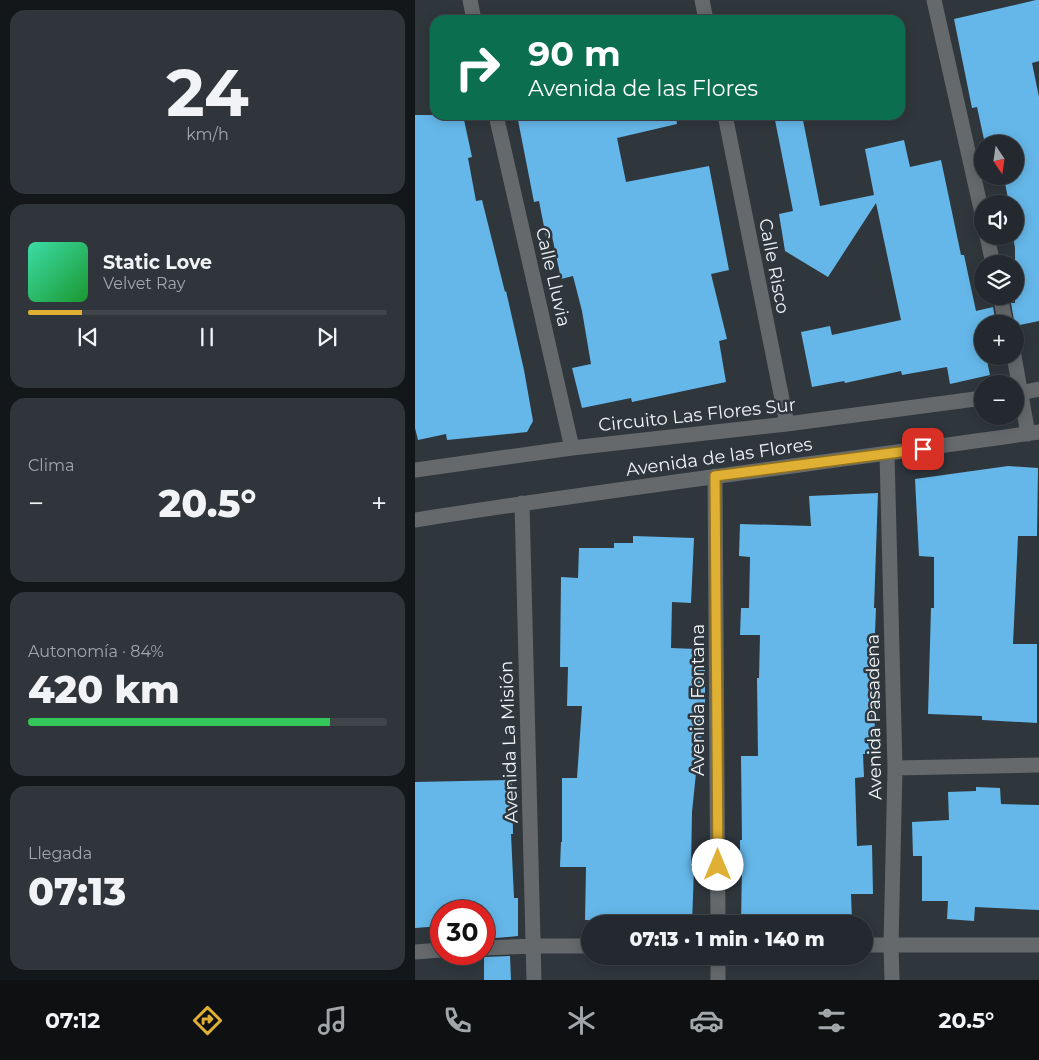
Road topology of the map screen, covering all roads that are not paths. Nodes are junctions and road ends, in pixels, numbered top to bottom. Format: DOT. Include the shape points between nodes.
graph roads {
  1 [pos="470,0"];
  2 [pos="702,0"];
  3 [pos="934,0"];
  4 [pos="473,15"];
  5 [pos="705,15"];
  6 [pos="497,120"];
  7 [pos="726,120"];
  8 [pos="978,195"];
  9 [pos="1039,389"];
  10 [pos="1024,392"];
  11 [pos="974,399"];
  12 [pos="1024,408"];
  13 [pos="787,424"];
  14 [pos="1034,433"];
  15 [pos="572,448"];
  16 [pos="887,454"];
  17 [pos="415,470"];
  18 [pos="715,476"];
  19 [pos="522,502"];
  20 [pos="415,520"];
  21 [pos="1039,765"];
  22 [pos="895,768"];
  23 [pos="718,915"];
  24 [pos="873,945"];
  25 [pos="891,945"];
  26 [pos="534,946"];
  27 [pos="581,946"];
  28 [pos="1039,946"];
  29 [pos="495,948"];
  30 [pos="430,951"];
  31 [pos="415,952"];
  32 [pos="719,965"];
  33 [pos="534,980"];
  34 [pos="718,980"];
  35 [pos="892,980"];
  1 -- 4 [label="street"];
  2 -- 5 [label="street"];
  3 -- 8 [label="street"];
  6 -- 15 [label="street, Calle Lluvia"];
  7 -- 13 [label="street, Calle Risco"];
  9 -- 10 [label="street"];
  11 -- 13 [label="street, Circuito Las Flores Sur"];
  12 -- 14 [label="street"];
  13 -- 15 [label="street, Circuito Las Flores Sur"];
  14 -- 16 [label="street, Avenida de las Flores"];
  15 -- 17 [label="street, Circuito Las Flores Sur"];
  16 -- 18 [label="street, Avenida de las Flores"];
  16 -- 22 [label="street, Avenida Pasadena"];
  18 -- 19 [label="street, Avenida de las Flores"];
  18 -- 23 [label="street, Avenida Fontana"];
  19 -- 20 [label="street, Avenida de las Flores"];
  19 -- 26 [label="street, Avenida La Misión"];
  21 -- 22 [label="street"];
  22 -- 25 [label="street, Avenida Pasadena"];
  24 -- 25 [label="street"];
  25 -- 28 [label="street"];
  25 -- 35 [label="street, Avenida Pasadena"];
  26 -- 27 [label="street"];
  26 -- 29 [label="street"];
  26 -- 33 [label="street, Avenida La Misión"];
  30 -- 31 [label="street"];
  32 -- 34 [label="street"];
}
